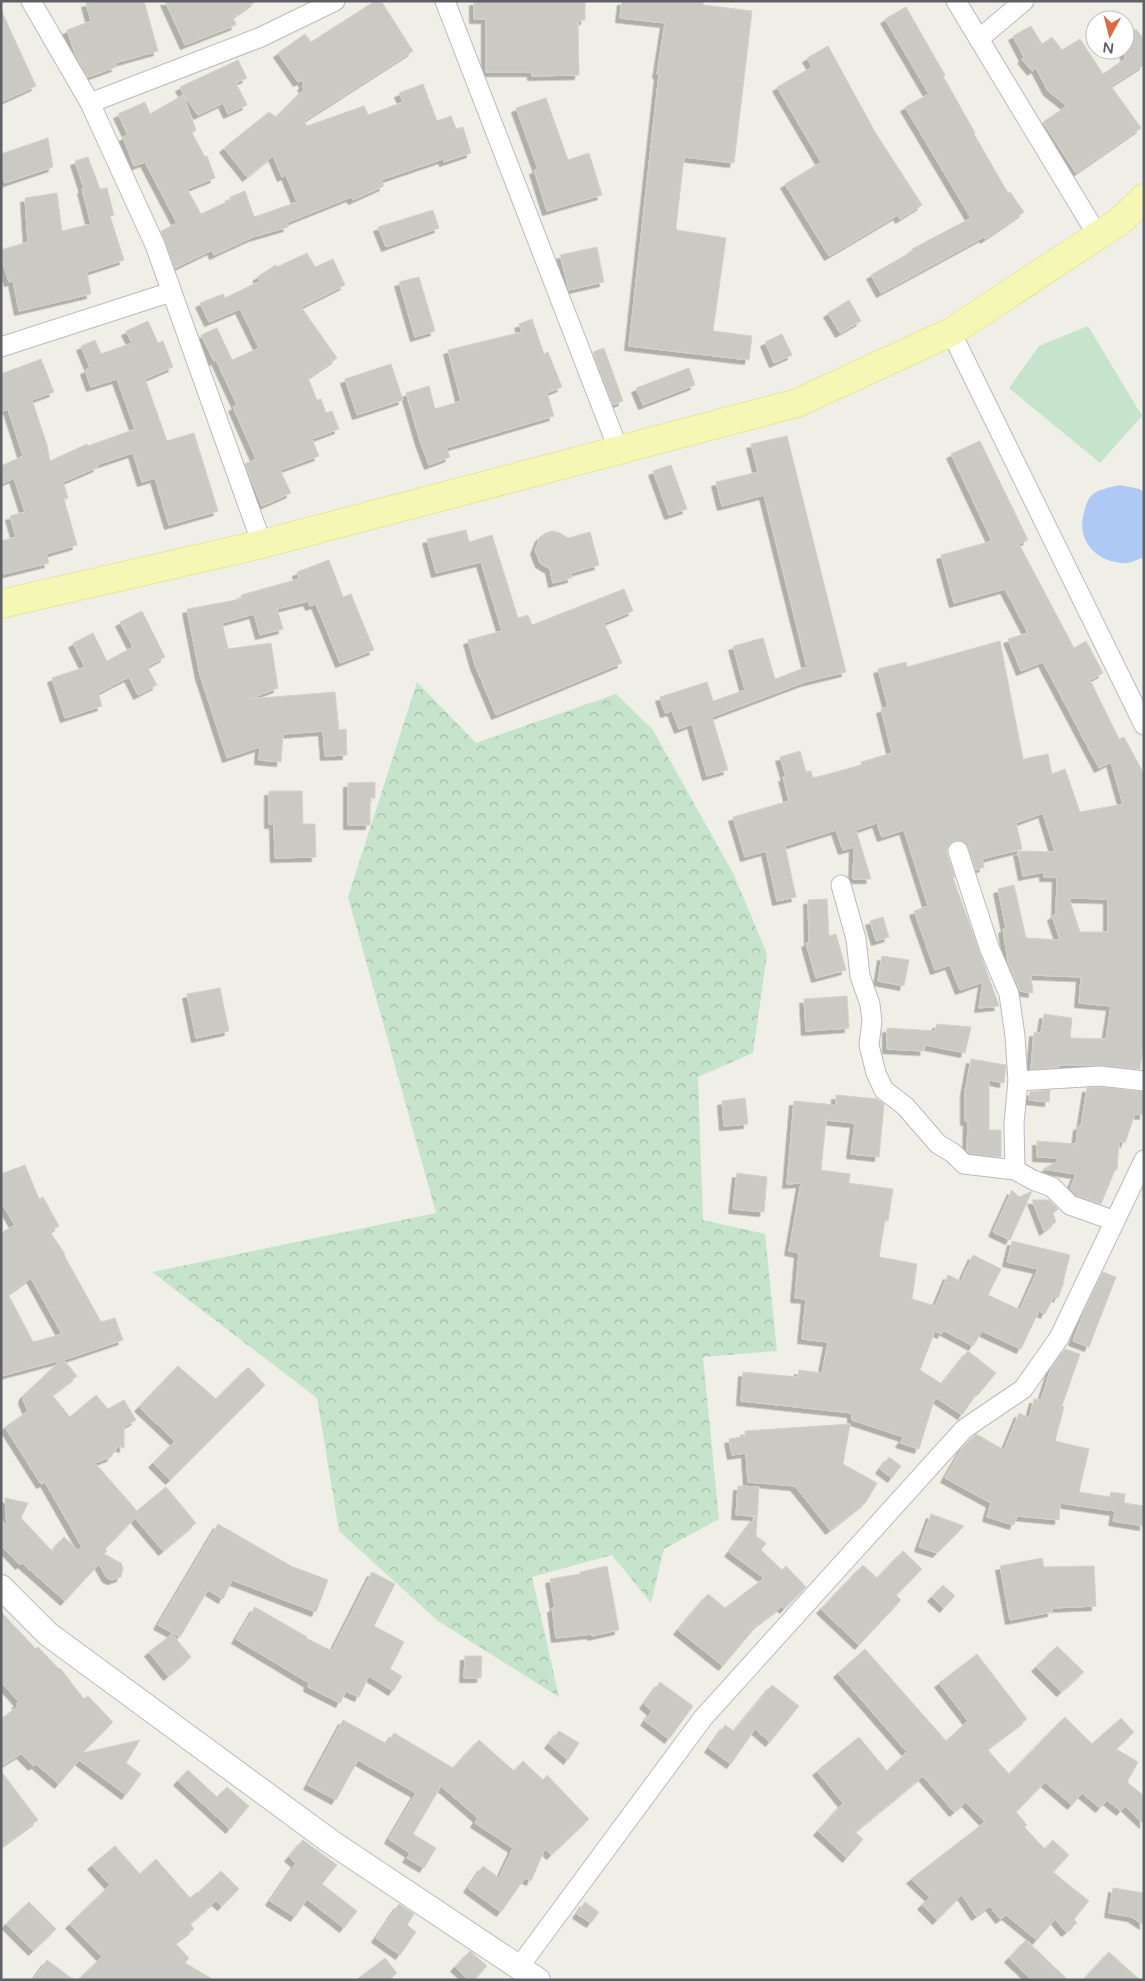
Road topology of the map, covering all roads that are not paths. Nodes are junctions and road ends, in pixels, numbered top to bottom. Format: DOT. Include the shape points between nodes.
graph roads {
  1 [pos="31,1"];
  2 [pos="335,1"];
  3 [pos="445,1"];
  4 [pos="956,1"];
  5 [pos="1024,1"];
  6 [pos="979,39"];
  7 [pos="90,103"];
  8 [pos="1144,198"];
  9 [pos="1121,222"];
  10 [pos="171,292"];
  11 [pos="951,332"];
  12 [pos="1,347"];
  13 [pos="619,451"];
  14 [pos="262,544"];
  15 [pos="1,604"];
  16 [pos="1144,725"];
  17 [pos="958,851"];
  18 [pos="841,885"];
  19 [pos="1018,1081"];
  20 [pos="1144,1081"];
  21 [pos="1144,1160"];
  22 [pos="1015,1170"];
  23 [pos="1115,1221"];
  24 [pos="1,1587"];
  25 [pos="528,1974"];
  1 -- 7 [label="street"];
  2 -- 7 [label="street" via="262,37"];
  3 -- 13 [label="street"];
  4 -- 6 [label="street"];
  5 -- 6 [label="street"];
  6 -- 9 [label="street"];
  7 -- 10 [label="street" via="155,245"];
  8 -- 9 [label="main road"];
  9 -- 11 [label="main road"];
  10 -- 12 [label="street"];
  10 -- 14 [label="street"];
  11 -- 13 [label="main road" via="797,403"];
  11 -- 16 [label="street"];
  13 -- 14 [label="main road"];
  14 -- 15 [label="main road"];
  17 -- 19 [label="street" via="989,947 1009,994"];
  18 -- 22 [label="street" via="856,939 860,976 870,1004 869,1045 884,1090 905,1106 938,1144 964,1164"];
  19 -- 20 [label="street" via="1100,1076"];
  19 -- 22 [label="street" via="1014,1123"];
  21 -- 23 [label="street"];
  22 -- 23 [label="street" via="1052,1187 1070,1205"];
  23 -- 25 [label="street" via="1059,1338 1023,1389 964,1429 703,1718"];
  24 -- 25 [label="street" via="48,1634 323,1836"];
}
